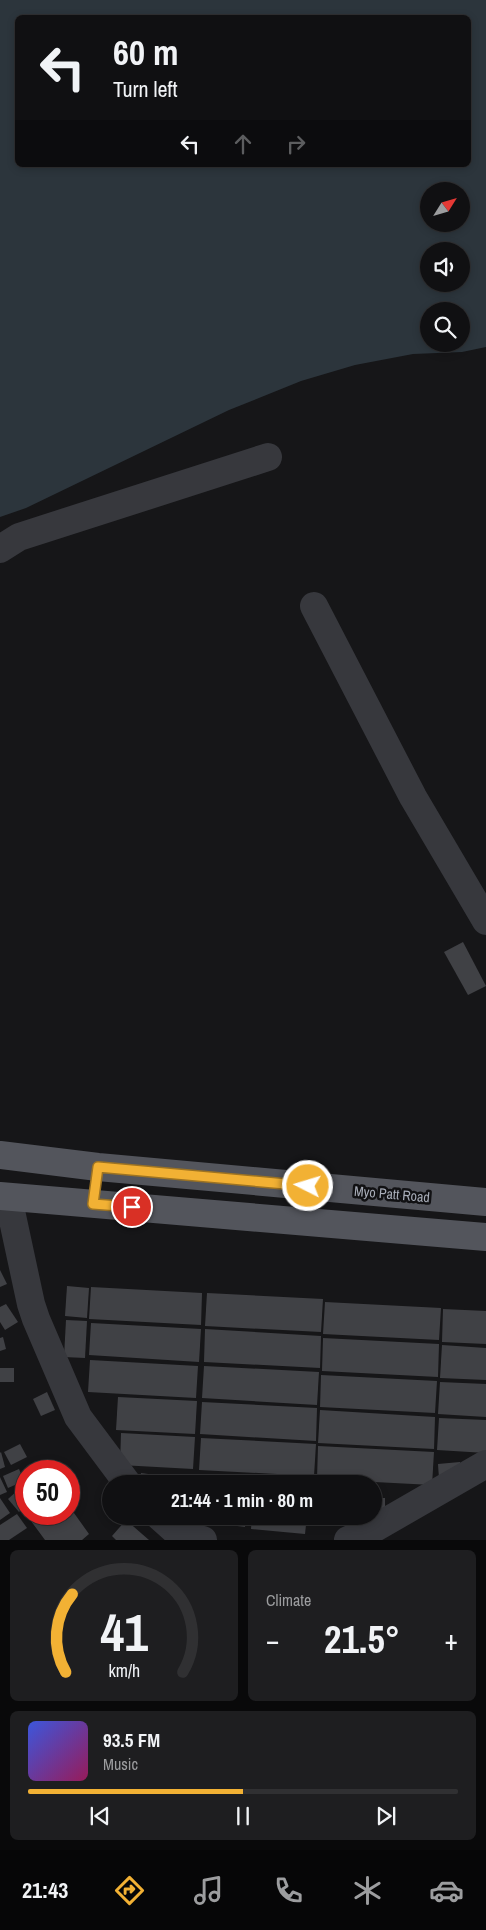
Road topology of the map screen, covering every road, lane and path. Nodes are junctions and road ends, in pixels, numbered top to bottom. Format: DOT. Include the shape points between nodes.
graph roads {
  1 [pos="268,457"];
  2 [pos="0,549"];
  3 [pos="314,606"];
  4 [pos="486,921"];
  5 [pos="0,1155"];
  6 [pos="98,1167"];
  7 [pos="4,1196"];
  8 [pos="474,1201"];
  9 [pos="93,1204"];
  10 [pos="458,1234"];
  11 [pos="486,1237"];
  12 [pos="486,1464"];
  13 [pos="121,1475"];
  14 [pos="169,1525"];
  15 [pos="203,1540"];
  16 [pos="348,1540"];
  1 -- 2 [label="lane" via="19,538"];
  3 -- 4 [label="lane" via="414,797"];
  5 -- 6 [label="main road, Myo Patt Road"];
  6 -- 8 [label="main road, Myo Patt Road"];
  6 -- 9 [label="main road"];
  7 -- 9 [label="main road"];
  7 -- 13 [label="lane" via="36,1319 78,1417"];
  8 -- 10 [label="main road"];
  9 -- 10 [label="main road"];
  10 -- 11 [label="main road"];
  12 -- 16 [label="lane"];
  14 -- 15 [label="lane" via="179,1534"];
}
